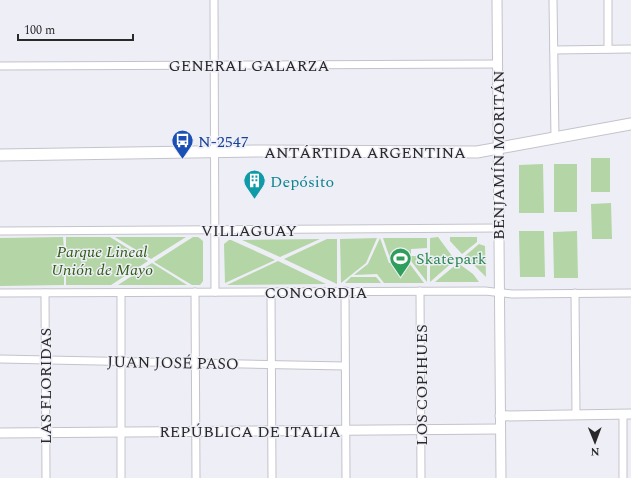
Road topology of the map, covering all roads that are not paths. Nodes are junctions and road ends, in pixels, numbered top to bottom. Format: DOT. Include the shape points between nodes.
graph roads {
  1 [pos="214,0"];
  2 [pos="497,0"];
  3 [pos="553,0"];
  4 [pos="608,0"];
  5 [pos="631,49"];
  6 [pos="554,50"];
  7 [pos="608,50"];
  8 [pos="497,64"];
  9 [pos="214,65"];
  10 [pos="0,66"];
  11 [pos="631,124"];
  12 [pos="555,139"];
  13 [pos="498,149"];
  14 [pos="215,152"];
  15 [pos="0,155"];
  16 [pos="498,228"];
  17 [pos="215,230"];
  18 [pos="0,231"];
  19 [pos="420,291"];
  20 [pos="195,292"];
  21 [pos="215,292"];
  22 [pos="271,292"];
  23 [pos="345,292"];
  24 [pos="499,292"];
  25 [pos="0,293"];
  26 [pos="45,293"];
  27 [pos="121,293"];
  28 [pos="631,293"];
  29 [pos="575,294"];
  30 [pos="0,359"];
  31 [pos="45,360"];
  32 [pos="121,361"];
  33 [pos="196,363"];
  34 [pos="271,364"];
  35 [pos="345,366"];
  36 [pos="576,415"];
  37 [pos="627,415"];
  38 [pos="500,416"];
  39 [pos="500,429"];
  40 [pos="346,430"];
  41 [pos="421,430"];
  42 [pos="272,431"];
  43 [pos="121,432"];
  44 [pos="196,432"];
  45 [pos="0,433"];
  46 [pos="46,433"];
  47 [pos="46,478"];
  48 [pos="121,478"];
  49 [pos="196,478"];
  50 [pos="272,478"];
  51 [pos="346,478"];
  52 [pos="421,478"];
  53 [pos="501,478"];
  54 [pos="624,478"];
  1 -- 9 [label="street"];
  2 -- 8 [label="street, BENJAMÍN MORITÁN"];
  3 -- 6 [label="street"];
  4 -- 7 [label="street"];
  5 -- 7 [label="street"];
  6 -- 7 [label="street"];
  6 -- 12 [label="street"];
  8 -- 9 [label="street, GENERAL GALARZA"];
  8 -- 13 [label="street, BENJAMÍN MORITÁN"];
  9 -- 10 [label="street, GENERAL GALARZA"];
  9 -- 14 [label="street"];
  11 -- 12 [label="main road, ANTÁRTIDA ARGENTINA"];
  12 -- 13 [label="main road, ANTÁRTIDA ARGENTINA"];
  13 -- 14 [label="main road, ANTÁRTIDA ARGENTINA" via="469,153"];
  13 -- 16 [label="street, BENJAMÍN MORITÁN"];
  14 -- 15 [label="main road, ANTÁRTIDA ARGENTINA"];
  14 -- 17 [label="street"];
  16 -- 17 [label="street, VILLAGUAY"];
  16 -- 24 [label="street, BENJAMÍN MORITÁN"];
  17 -- 18 [label="street, VILLAGUAY"];
  17 -- 21 [label="street"];
  19 -- 23 [label="street, CONCORDIA"];
  19 -- 24 [label="street, CONCORDIA"];
  19 -- 41 [label="street, LOS COPIHUES"];
  20 -- 21 [label="street, CONCORDIA"];
  20 -- 27 [label="street, CONCORDIA"];
  20 -- 33 [label="street"];
  21 -- 22 [label="street, CONCORDIA"];
  22 -- 23 [label="street, CONCORDIA"];
  22 -- 34 [label="street"];
  23 -- 35 [label="street"];
  24 -- 29 [label="street, CONCORDIA"];
  24 -- 38 [label="street, BENJAMÍN MORITÁN"];
  25 -- 26 [label="street, CONCORDIA"];
  26 -- 27 [label="street, CONCORDIA"];
  26 -- 31 [label="street, LAS FLORIDAS"];
  27 -- 32 [label="street"];
  28 -- 29 [label="street, CONCORDIA"];
  29 -- 36 [label="street"];
  30 -- 31 [label="street, JUAN JOSÉ PASO"];
  31 -- 32 [label="street, JUAN JOSÉ PASO"];
  31 -- 46 [label="street, LAS FLORIDAS"];
  32 -- 33 [label="street, JUAN JOSÉ PASO"];
  32 -- 43 [label="street"];
  33 -- 34 [label="street, JUAN JOSÉ PASO"];
  33 -- 44 [label="street"];
  34 -- 35 [label="street, JUAN JOSÉ PASO"];
  34 -- 42 [label="street"];
  35 -- 40 [label="street"];
  36 -- 37 [label="street"];
  36 -- 38 [label="street"];
  37 -- 54 [label="street"];
  38 -- 39 [label="street, BENJAMÍN MORITÁN"];
  39 -- 41 [label="street, REPÚBLICA DE ITALIA"];
  39 -- 53 [label="street, BENJAMÍN MORITÁN"];
  40 -- 41 [label="street, REPÚBLICA DE ITALIA"];
  40 -- 42 [label="street, REPÚBLICA DE ITALIA"];
  40 -- 51 [label="street"];
  41 -- 52 [label="street, LOS COPIHUES"];
  42 -- 44 [label="street, REPÚBLICA DE ITALIA"];
  42 -- 50 [label="street"];
  43 -- 44 [label="street, REPÚBLICA DE ITALIA"];
  43 -- 46 [label="street, REPÚBLICA DE ITALIA"];
  43 -- 48 [label="street"];
  44 -- 49 [label="street"];
  45 -- 46 [label="street, REPÚBLICA DE ITALIA"];
  46 -- 47 [label="street, LAS FLORIDAS"];
}
